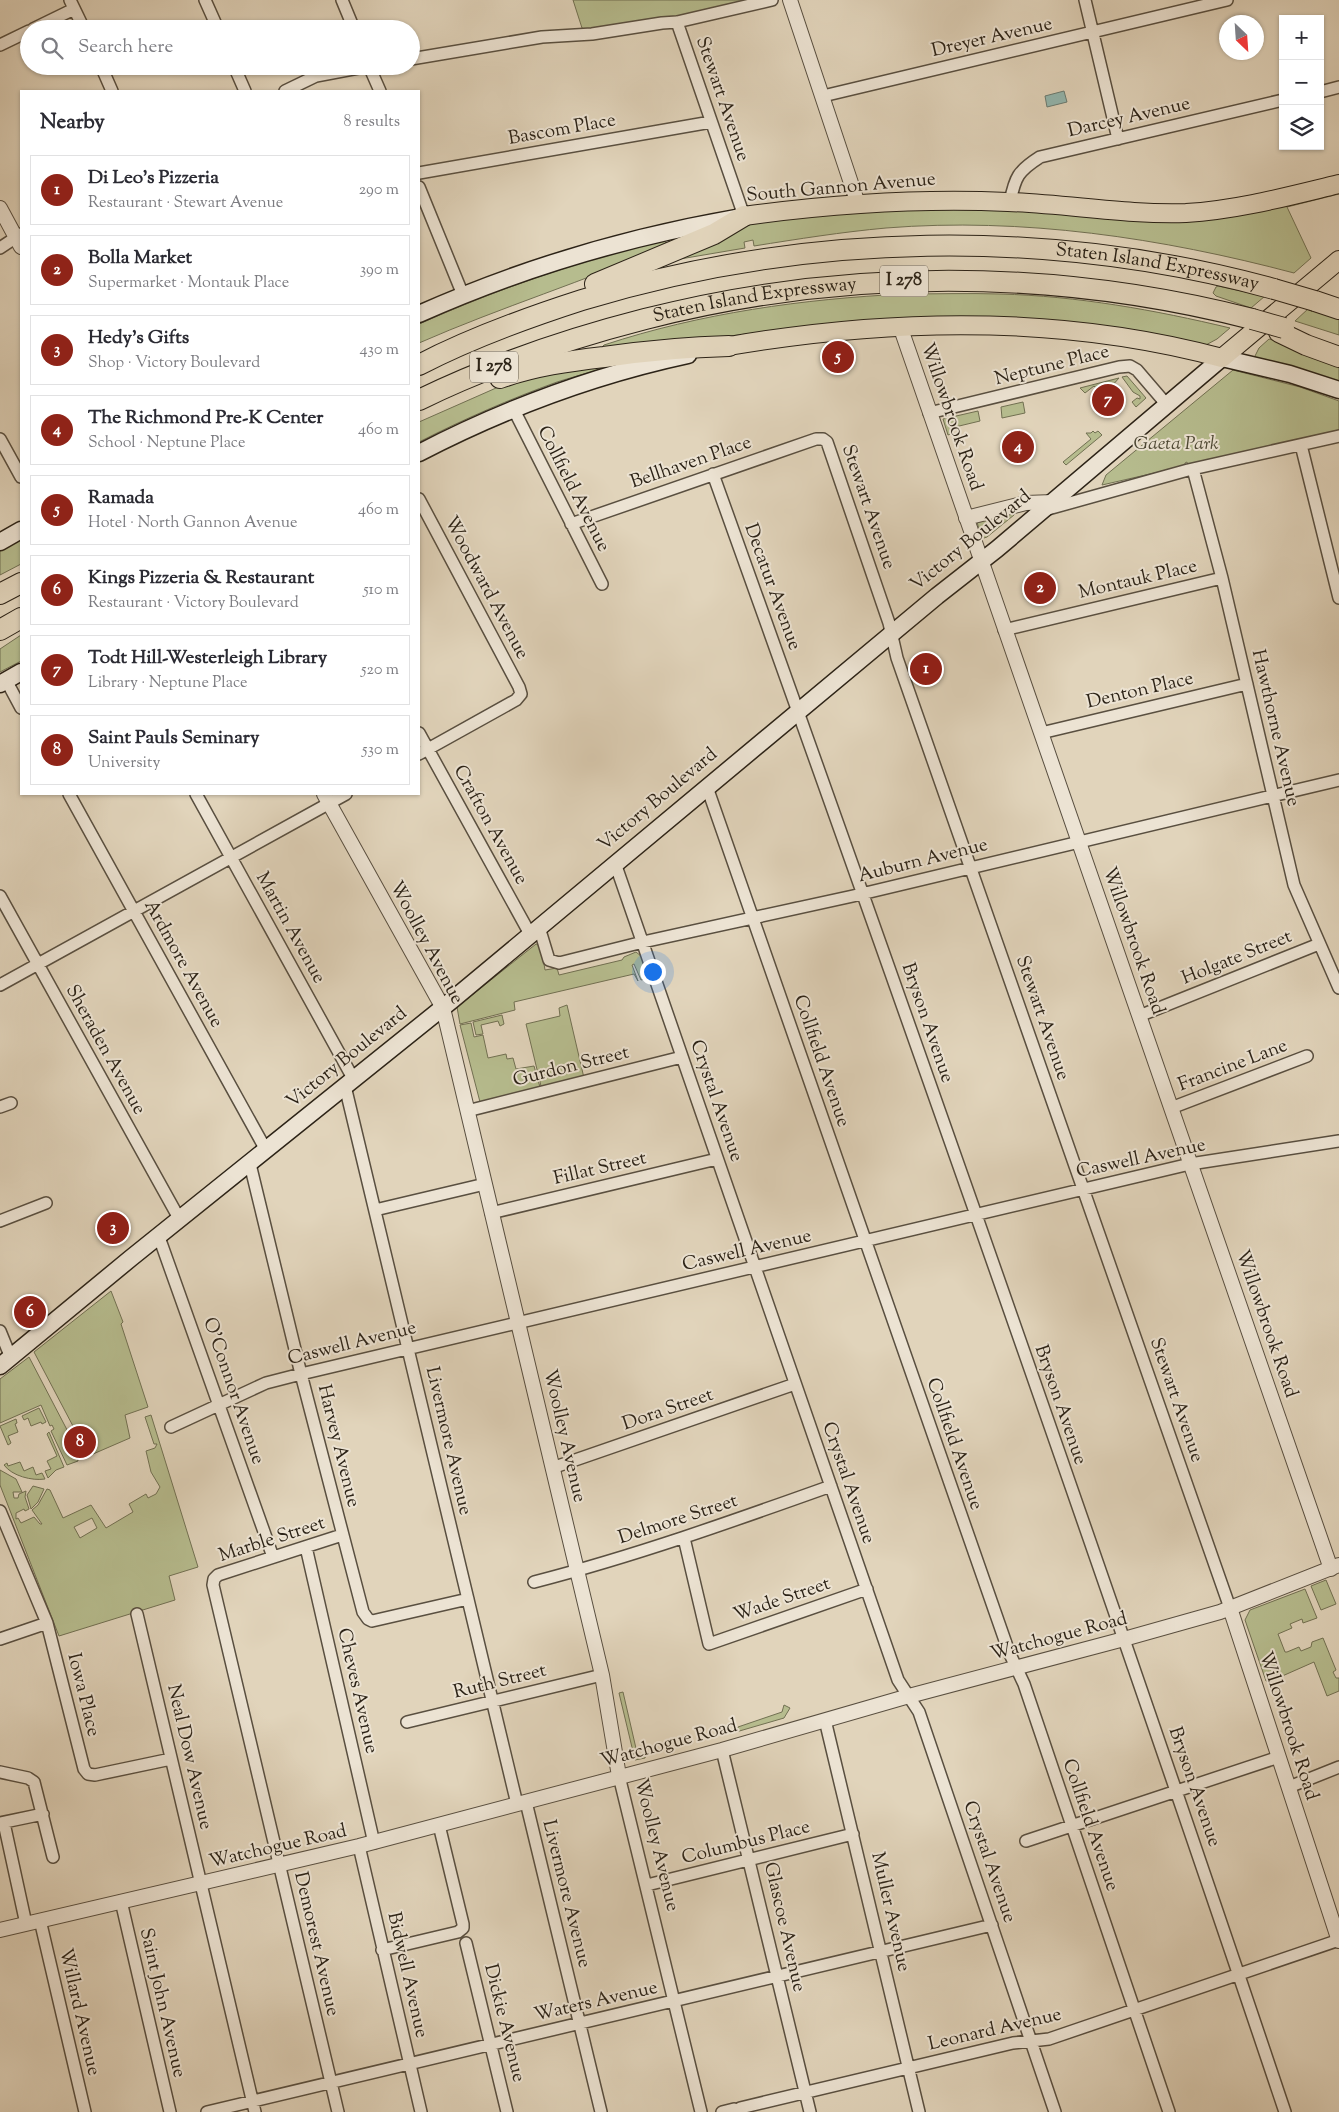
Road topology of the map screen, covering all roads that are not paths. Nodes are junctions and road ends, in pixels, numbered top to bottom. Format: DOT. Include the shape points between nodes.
graph roads {
  1 [pos="205,0"];
  2 [pos="342,0"];
  3 [pos="772,0"];
  4 [pos="790,0"];
  5 [pos="1085,0"];
  6 [pos="1227,0"];
  7 [pos="72,4"];
  8 [pos="47,20"];
  9 [pos="80,20"];
  10 [pos="214,20"];
  11 [pos="350,20"];
  12 [pos="677,22"];
  13 [pos="1093,32"];
  14 [pos="20,35"];
  15 [pos="0,45"];
  16 [pos="420,57"];
  17 [pos="105,75"];
  18 [pos="238,75"];
  19 [pos="321,75"];
  20 [pos="373,75"];
  21 [pos="1339,87"];
  22 [pos="112,90"];
  23 [pos="245,90"];
  24 [pos="287,90"];
  25 [pos="380,90"];
  26 [pos="1324,91"];
  27 [pos="823,96"];
  28 [pos="1279,101"];
  29 [pos="711,122"];
  30 [pos="1118,139"];
  31 [pos="420,173"];
  32 [pos="1339,184"];
  33 [pos="420,190"];
  34 [pos="1010,202"];
  35 [pos="858,204"];
  36 [pos="0,208"];
  37 [pos="744,216"];
  38 [pos="20,239"];
  39 [pos="0,248"];
  40 [pos="1339,260"];
  41 [pos="463,296"];
  42 [pos="1315,301"];
  43 [pos="1339,302"];
  44 [pos="1339,309"];
  45 [pos="420,314"];
  46 [pos="506,326"];
  47 [pos="900,326"];
  48 [pos="1282,330"];
  49 [pos="729,346"];
  50 [pos="1339,346"];
  51 [pos="1339,357"];
  52 [pos="1222,358"];
  53 [pos="420,365"];
  54 [pos="1339,390"];
  55 [pos="420,400"];
  56 [pos="1166,405"];
  57 [pos="514,410"];
  58 [pos="929,413"];
  59 [pos="1339,436"];
  60 [pos="0,439"];
  61 [pos="823,439"];
  62 [pos="1302,444"];
  63 [pos="420,453"];
  64 [pos="1193,469"];
  65 [pos="713,474"];
  66 [pos="20,475"];
  67 [pos="420,500"];
  68 [pos="1049,506"];
  69 [pos="966,518"];
  70 [pos="571,524"];
  71 [pos="20,531"];
  72 [pos="0,542"];
  73 [pos="981,561"];
  74 [pos="1222,578"];
  75 [pos="20,584"];
  76 [pos="602,584"];
  77 [pos="0,594"];
  78 [pos="1339,598"];
  79 [pos="20,619"];
  80 [pos="0,630"];
  81 [pos="1004,630"];
  82 [pos="891,634"];
  83 [pos="20,673"];
  84 [pos="3,682"];
  85 [pos="1247,684"];
  86 [pos="20,707"];
  87 [pos="797,711"];
  88 [pos="1040,733"];
  89 [pos="420,738"];
  90 [pos="423,751"];
  91 [pos="1339,780"];
  92 [pos="707,787"];
  93 [pos="70,795"];
  94 [pos="197,795"];
  95 [pos="341,795"];
  96 [pos="1273,795"];
  97 [pos="326,798"];
  98 [pos="1078,841"];
  99 [pos="230,857"];
  100 [pos="615,863"];
  101 [pos="971,867"];
  102 [pos="863,893"];
  103 [pos="0,896"];
  104 [pos="133,910"];
  105 [pos="753,918"];
  106 [pos="535,931"];
  107 [pos="643,942"];
  108 [pos="1320,944"];
  109 [pos="37,964"];
  110 [pos="0,985"];
  111 [pos="1339,988"];
  112 [pos="443,1008"];
  113 [pos="1139,1016"];
  114 [pos="1307,1056"];
  115 [pos="682,1058"];
  116 [pos="349,1083"];
  117 [pos="1171,1108"];
  118 [pos="467,1111"];
  119 [pos="1339,1141"];
  120 [pos="266,1150"];
  121 [pos="717,1159"];
  122 [pos="250,1164"];
  123 [pos="1190,1164"];
  124 [pos="485,1184"];
  125 [pos="1083,1190"];
  126 [pos="46,1203"];
  127 [pos="375,1210"];
  128 [pos="491,1213"];
  129 [pos="975,1215"];
  130 [pos="180,1220"];
  131 [pos="0,1221"];
  132 [pos="159,1237"];
  133 [pos="865,1241"];
  134 [pos="754,1268"];
  135 [pos="518,1323"];
  136 [pos="0,1331"];
  137 [pos="408,1348"];
  138 [pos="5,1362"];
  139 [pos="301,1374"];
  140 [pos="795,1384"];
  141 [pos="220,1405"];
  142 [pos="171,1427"];
  143 [pos="552,1468"];
  144 [pos="831,1486"];
  145 [pos="0,1510"];
  146 [pos="342,1535"];
  147 [pos="684,1538"];
  148 [pos="306,1547"];
  149 [pos="273,1557"];
  150 [pos="1335,1567"];
  151 [pos="577,1571"];
  152 [pos="214,1579"];
  153 [pos="534,1582"];
  154 [pos="867,1589"];
  155 [pos="468,1599"];
  156 [pos="1230,1608"];
  157 [pos="137,1614"];
  158 [pos="47,1623"];
  159 [pos="0,1639"];
  160 [pos="1124,1639"];
  161 [pos="1016,1668"];
  162 [pos="602,1675"];
  163 [pos="909,1696"];
  164 [pos="493,1702"];
  165 [pos="825,1720"];
  166 [pos="407,1722"];
  167 [pos="722,1750"];
  168 [pos="1279,1758"];
  169 [pos="172,1759"];
  170 [pos="1339,1767"];
  171 [pos="0,1772"];
  172 [pos="620,1776"];
  173 [pos="1289,1787"];
  174 [pos="1178,1792"];
  175 [pos="521,1803"];
  176 [pos="43,1814"];
  177 [pos="2,1823"];
  178 [pos="438,1825"];
  179 [pos="1072,1826"];
  180 [pos="853,1834"];
  181 [pos="1026,1841"];
  182 [pos="374,1842"];
  183 [pos="359,1846"];
  184 [pos="53,1857"];
  185 [pos="751,1861"];
  186 [pos="280,1866"];
  187 [pos="201,1884"];
  188 [pos="647,1886"];
  189 [pos="121,1901"];
  190 [pos="1335,1913"];
  191 [pos="40,1920"];
  192 [pos="26,1924"];
  193 [pos="992,1925"];
  194 [pos="0,1930"];
  195 [pos="1339,1940"];
  196 [pos="466,1943"];
  197 [pos="382,1950"];
  198 [pos="882,1952"];
  199 [pos="1239,1975"];
  200 [pos="778,1977"];
  201 [pos="675,2001"];
  202 [pos="1134,2010"];
  203 [pos="580,2023"];
  204 [pos="1031,2041"];
  205 [pos="491,2044"];
  206 [pos="409,2064"];
  207 [pos="909,2067"];
  208 [pos="331,2083"];
  209 [pos="806,2092"];
  210 [pos="254,2107"];
  211 [pos="85,2112"];
  212 [pos="170,2112"];
  213 [pos="208,2112"];
  214 [pos="338,2112"];
  215 [pos="421,2112"];
  216 [pos="507,2112"];
  217 [pos="601,2112"];
  218 [pos="701,2112"];
  219 [pos="722,2112"];
  220 [pos="810,2112"];
  221 [pos="919,2112"];
  222 [pos="1055,2112"];
  223 [pos="1169,2112"];
  224 [pos="1285,2112"];
  1 -- 10 [label="street"];
  2 -- 11 [label="street"];
  3 -- 12 [label="street"];
  4 -- 27 [label="street"];
  5 -- 13 [label="street"];
  6 -- 13 [label="street, Dreyer Avenue"];
  7 -- 8 [label="street"];
  7 -- 9 [label="street"];
  12 -- 16 [label="street" via="592,34 542,37"];
  12 -- 29 [label="street, Stewart Avenue"];
  13 -- 27 [label="street, Dreyer Avenue"];
  13 -- 30 [label="street"];
  14 -- 15 [label="street"];
  17 -- 22 [label="street"];
  18 -- 23 [label="street"];
  19 -- 24 [label="street"];
  20 -- 25 [label="street"];
  21 -- 26 [label="street"];
  27 -- 35 [label="street"];
  28 -- 30 [label="street, Darcey Avenue"];
  29 -- 31 [label="street, Bascom Place"];
  29 -- 37 [label="street, Stewart Avenue"];
  30 -- 34 [label="street, Darcey Avenue" via="1040,157 1016,176"];
  32 -- 34 [label="main road, South Gannon Avenue" via="1237,207 1186,213"];
  33 -- 41 [label="street"];
  34 -- 35 [label="main road, South Gannon Avenue"];
  35 -- 37 [label="main road, South Gannon Avenue"];
  36 -- 38 [label="street"];
  37 -- 41 [label="main road, South Gannon Avenue" via="600,248 535,268"];
  37 -- 46 [label="highway" via="714,234 641,266 538,305"];
  38 -- 39 [label="street"];
  40 -- 52 [label="main road, Victory Boulevard"];
  41 -- 45 [label="main road, South Gannon Avenue"];
  42 -- 43 [label="highway"];
  42 -- 44 [label="highway, Staten Island Expressway / I 278"];
  42 -- 46 [label="highway, Staten Island Expressway / I 278, bridge" via="1181,267 1082,252 982,246 883,247 783,256 685,274 614,291"];
  46 -- 53 [label="highway, Staten Island Expressway / I 278"];
  47 -- 49 [label="main road" via="829,331"];
  47 -- 52 [label="main road" via="990,326 1084,333 1155,343"];
  47 -- 58 [label="street, Willowbrook Road"];
  48 -- 50 [label="highway, Staten Island Expressway / I 278"];
  48 -- 51 [label="highway" via="1306,345"];
  48 -- 55 [label="highway, Staten Island Expressway / I 278, bridge" via="1247,318 1150,297 1024,282 899,281 798,289 693,308 595,332 497,366"];
  49 -- 55 [label="highway" via="675,347 551,364"];
  49 -- 57 [label="main road" via="630,370"];
  52 -- 54 [label="main road" via="1302,377"];
  52 -- 56 [label="main road, Victory Boulevard"];
  56 -- 58 [label="street, Neptune Place" via="1130,366"];
  56 -- 68 [label="main road, Victory Boulevard"];
  57 -- 63 [label="main road"];
  57 -- 70 [label="street, Collfield Avenue"];
  58 -- 69 [label="street, Willowbrook Road"];
  59 -- 62 [label="street"];
  60 -- 66 [label="street"];
  61 -- 65 [label="street, Bellhaven Place"];
  61 -- 82 [label="street, Stewart Avenue"];
  62 -- 64 [label="street"];
  62 -- 78 [label="street"];
  64 -- 68 [label="street"];
  64 -- 74 [label="street, Hawthorne Avenue"];
  65 -- 70 [label="street, Bellhaven Place"];
  65 -- 87 [label="street, Decatur Avenue"];
  67 -- 90 [label="street, Woodward Avenue" via="521,694 516,700"];
  68 -- 69 [label="street" via="1026,504"];
  68 -- 73 [label="main road, Victory Boulevard"];
  69 -- 73 [label="street, Willowbrook Road"];
  70 -- 76 [label="street, Collfield Avenue"];
  71 -- 72 [label="main road"];
  73 -- 81 [label="street, Willowbrook Road"];
  73 -- 82 [label="main road, Victory Boulevard"];
  74 -- 81 [label="street, Montauk Place"];
  74 -- 85 [label="street, Hawthorne Avenue"];
  75 -- 77 [label="highway"];
  79 -- 80 [label="highway"];
  81 -- 88 [label="street, Willowbrook Road"];
  82 -- 87 [label="main road, Victory Boulevard"];
  82 -- 101 [label="street, Stewart Avenue"];
  83 -- 84 [label="main road"];
  84 -- 86 [label="street"];
  85 -- 88 [label="street, Denton Place"];
  85 -- 96 [label="street, Hawthorne Avenue"];
  87 -- 92 [label="main road, Victory Boulevard"];
  87 -- 102 [label="street, Bryson Avenue"];
  88 -- 98 [label="street, Willowbrook Road"];
  89 -- 90 [label="street, Crafton Avenue"];
  90 -- 106 [label="street, Crafton Avenue"];
  91 -- 96 [label="street, Auburn Avenue"];
  92 -- 100 [label="main road, Victory Boulevard"];
  92 -- 105 [label="street, Collfield Avenue"];
  93 -- 104 [label="street, Ardmore Avenue"];
  94 -- 99 [label="street, Martin Avenue"];
  95 -- 97 [label="street"];
  96 -- 98 [label="street, Auburn Avenue"];
  96 -- 108 [label="street, Hawthorne Avenue" via="1294,885"];
  97 -- 99 [label="street"];
  97 -- 112 [label="street, Woolley Avenue"];
  98 -- 101 [label="street, Auburn Avenue"];
  98 -- 113 [label="street, Willowbrook Road"];
  99 -- 104 [label="street"];
  99 -- 116 [label="street, Martin Avenue"];
  100 -- 106 [label="main road, Victory Boulevard"];
  100 -- 107 [label="street, Crystal Avenue"];
  101 -- 102 [label="street, Auburn Avenue"];
  101 -- 125 [label="street, Stewart Avenue"];
  102 -- 105 [label="street, Auburn Avenue"];
  102 -- 129 [label="street, Bryson Avenue"];
  103 -- 109 [label="street, Sheraden Avenue"];
  104 -- 109 [label="street"];
  104 -- 120 [label="street, Ardmore Avenue"];
  105 -- 107 [label="street, Auburn Avenue"];
  105 -- 133 [label="street, Collfield Avenue"];
  106 -- 107 [label="street, Auburn Avenue" via="549,960 560,963"];
  106 -- 112 [label="main road, Victory Boulevard"];
  107 -- 115 [label="street, Crystal Avenue"];
  108 -- 111 [label="street, Hawthorne Avenue"];
  108 -- 113 [label="street, Holgate Street"];
  109 -- 110 [label="street"];
  109 -- 130 [label="street, Sheraden Avenue"];
  112 -- 116 [label="main road, Victory Boulevard"];
  112 -- 118 [label="street, Woolley Avenue"];
  113 -- 117 [label="street, Willowbrook Road"];
  114 -- 117 [label="street, Francine Lane"];
  115 -- 118 [label="street, Gurdon Street"];
  115 -- 121 [label="street, Crystal Avenue"];
  116 -- 120 [label="main road, Victory Boulevard"];
  116 -- 127 [label="street, Livermore Avenue"];
  117 -- 123 [label="street, Willowbrook Road"];
  118 -- 124 [label="street, Woolley Avenue"];
  119 -- 123 [label="street, Caswell Avenue"];
  120 -- 122 [label="main road, Victory Boulevard"];
  121 -- 128 [label="street, Fillat Street"];
  121 -- 134 [label="street, Crystal Avenue"];
  122 -- 130 [label="main road, Victory Boulevard"];
  122 -- 139 [label="street, Harvey Avenue"];
  123 -- 125 [label="street, Caswell Avenue"];
  123 -- 150 [label="street, Willowbrook Road"];
  124 -- 127 [label="street"];
  124 -- 128 [label="street, Woolley Avenue"];
  125 -- 129 [label="street, Caswell Avenue"];
  125 -- 156 [label="street, Stewart Avenue"];
  126 -- 131 [label="street"];
  127 -- 137 [label="street, Livermore Avenue"];
  128 -- 135 [label="street, Woolley Avenue"];
  129 -- 133 [label="street, Caswell Avenue"];
  129 -- 160 [label="street, Bryson Avenue"];
  130 -- 132 [label="main road, Victory Boulevard"];
  132 -- 138 [label="main road, Victory Boulevard"];
  132 -- 141 [label="street, O'Connor Avenue"];
  133 -- 134 [label="street, Caswell Avenue"];
  133 -- 161 [label="street, Collfield Avenue"];
  134 -- 135 [label="street, Caswell Avenue"];
  134 -- 140 [label="street, Crystal Avenue"];
  135 -- 137 [label="street, Caswell Avenue"];
  135 -- 143 [label="street, Woolley Avenue"];
  136 -- 138 [label="street"];
  137 -- 139 [label="street, Caswell Avenue"];
  137 -- 155 [label="street, Livermore Avenue"];
  139 -- 141 [label="street, Caswell Avenue" via="266,1384"];
  139 -- 146 [label="street, Harvey Avenue"];
  140 -- 143 [label="street, Dora Street"];
  140 -- 144 [label="street, Crystal Avenue"];
  141 -- 142 [label="street, Caswell Avenue"];
  141 -- 149 [label="street, O'Connor Avenue"];
  143 -- 151 [label="street, Woolley Avenue"];
  144 -- 147 [label="street, Delmore Street"];
  144 -- 154 [label="street, Crystal Avenue"];
  145 -- 158 [label="street, Iowa Place"];
  146 -- 148 [label="street, Marble Street"];
  146 -- 155 [label="street, Harvey Avenue" via="363,1612 368,1619 372,1621"];
  147 -- 151 [label="street, Delmore Street"];
  147 -- 154 [label="street, Wade Street" via="709,1644"];
  148 -- 149 [label="street, Marble Street"];
  148 -- 182 [label="street, Cheves Avenue"];
  149 -- 152 [label="street, Marble Street"];
  150 -- 156 [label="street, Watchogue Road"];
  151 -- 153 [label="street, Delmore Street"];
  151 -- 162 [label="street, Woolley Avenue"];
  152 -- 186 [label="street, Demorest Avenue"];
  154 -- 163 [label="street, Crystal Avenue" via="898,1680"];
  155 -- 164 [label="street, Livermore Avenue"];
  156 -- 160 [label="street, Watchogue Road"];
  156 -- 168 [label="street, Willowbrook Road"];
  157 -- 169 [label="street, Neal Dow Avenue"];
  158 -- 159 [label="street"];
  158 -- 169 [label="street, Iowa Place" via="84,1769 88,1774"];
  160 -- 161 [label="street, Watchogue Road"];
  160 -- 174 [label="street, Bryson Avenue"];
  161 -- 163 [label="street, Watchogue Road"];
  161 -- 179 [label="street, Collfield Avenue"];
  162 -- 164 [label="street, Ruth Street"];
  162 -- 172 [label="street, Woolley Avenue"];
  163 -- 165 [label="street, Watchogue Road"];
  163 -- 193 [label="street, Crystal Avenue" via="919,1712"];
  164 -- 166 [label="street, Ruth Street"];
  164 -- 175 [label="street, Livermore Avenue"];
  165 -- 167 [label="street, Watchogue Road"];
  165 -- 180 [label="street, Muller Avenue"];
  167 -- 172 [label="street, Watchogue Road"];
  167 -- 185 [label="street, Glascoe Avenue"];
  168 -- 173 [label="street, Willowbrook Road"];
  168 -- 174 [label="street"];
  169 -- 187 [label="street, Neal Dow Avenue"];
  170 -- 173 [label="street"];
  171 -- 176 [label="street" via="32,1779"];
  172 -- 175 [label="street, Watchogue Road"];
  172 -- 188 [label="street, Woolley Avenue"];
  173 -- 190 [label="street, Willowbrook Road"];
  174 -- 179 [label="street"];
  174 -- 199 [label="street, Bryson Avenue"];
  175 -- 178 [label="street, Watchogue Road"];
  175 -- 203 [label="street, Livermore Avenue"];
  176 -- 177 [label="street"];
  176 -- 184 [label="street"];
  177 -- 192 [label="street"];
  178 -- 182 [label="street, Watchogue Road"];
  178 -- 197 [label="street" via="464,1924 458,1932"];
  179 -- 181 [label="street"];
  179 -- 202 [label="street, Collfield Avenue"];
  180 -- 185 [label="street, Columbus Place"];
  180 -- 198 [label="street, Muller Avenue"];
  182 -- 183 [label="street, Watchogue Road"];
  183 -- 186 [label="street, Watchogue Road"];
  183 -- 197 [label="street, Bidwell Avenue"];
  185 -- 188 [label="street, Columbus Place"];
  185 -- 200 [label="street, Glascoe Avenue"];
  186 -- 187 [label="street, Watchogue Road"];
  186 -- 208 [label="street, Demorest Avenue"];
  187 -- 189 [label="street, Watchogue Road"];
  187 -- 210 [label="street, Neal Dow Avenue"];
  188 -- 201 [label="street, Woolley Avenue"];
  189 -- 191 [label="street, Watchogue Road"];
  189 -- 212 [label="street, Saint John Avenue"];
  190 -- 195 [label="street, Willowbrook Road"];
  191 -- 192 [label="street, Watchogue Road"];
  191 -- 211 [label="street, Willard Avenue"];
  192 -- 194 [label="street, Watchogue Road"];
  193 -- 198 [label="street, Waters Avenue"];
  193 -- 204 [label="street, Crystal Avenue"];
  195 -- 199 [label="street, Leonard Avenue"];
  196 -- 205 [label="street, Dickie Avenue"];
  197 -- 206 [label="street, Bidwell Avenue"];
  198 -- 200 [label="street, Waters Avenue"];
  198 -- 207 [label="street, Muller Avenue"];
  199 -- 202 [label="street, Leonard Avenue"];
  199 -- 224 [label="street, Bryson Avenue"];
  200 -- 201 [label="street, Waters Avenue"];
  200 -- 209 [label="street, Glascoe Avenue"];
  201 -- 203 [label="street, Waters Avenue"];
  201 -- 218 [label="street, Woolley Avenue"];
  202 -- 204 [label="street, Leonard Avenue" via="1050,2039"];
  202 -- 223 [label="street, Collfield Avenue"];
  203 -- 205 [label="street, Waters Avenue"];
  203 -- 217 [label="street, Livermore Avenue"];
  204 -- 207 [label="street, Leonard Avenue"];
  204 -- 222 [label="street, Crystal Avenue"];
  205 -- 206 [label="street, Waters Avenue"];
  205 -- 216 [label="street, Dickie Avenue"];
  206 -- 208 [label="street, Waters Avenue"];
  206 -- 215 [label="street, Bidwell Avenue"];
  207 -- 209 [label="street, Leonard Avenue"];
  207 -- 221 [label="street, Muller Avenue"];
  208 -- 210 [label="street, Waters Avenue"];
  208 -- 214 [label="street, Demorest Avenue"];
  209 -- 219 [label="street, Leonard Avenue"];
  209 -- 220 [label="street, Glascoe Avenue"];
  210 -- 213 [label="street, Waters Avenue"];
}
